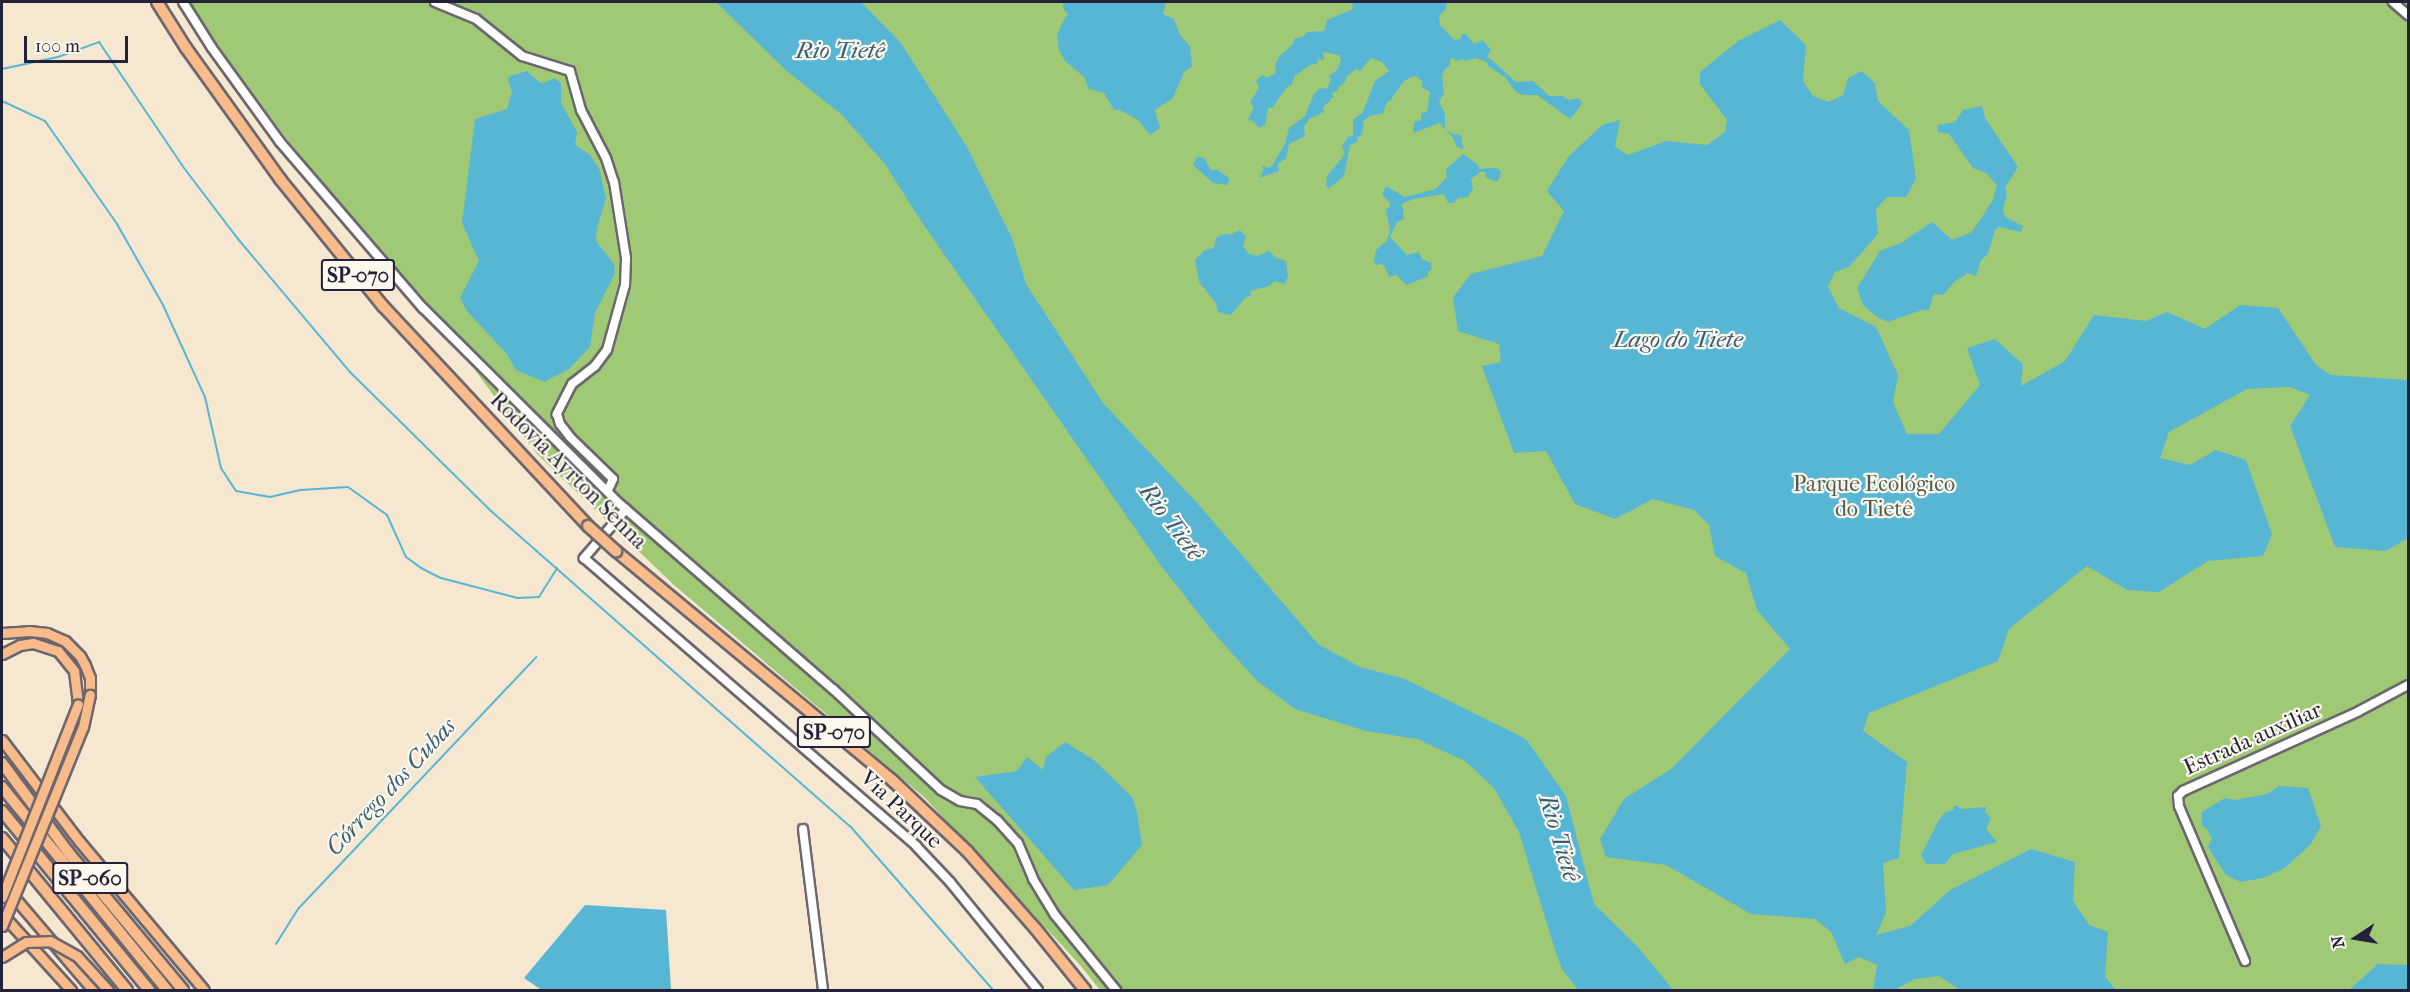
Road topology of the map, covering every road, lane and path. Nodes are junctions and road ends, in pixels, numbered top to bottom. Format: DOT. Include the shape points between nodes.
graph roads {
  1 [pos="157,2"];
  2 [pos="183,2"];
  3 [pos="435,2"];
  4 [pos="2393,2"];
  5 [pos="2409,15"];
  6 [pos="608,490"];
  7 [pos="626,509"];
  8 [pos="2,633"];
  9 [pos="2,654"];
  10 [pos="2409,685"];
  11 [pos="2,735"];
  12 [pos="2,740"];
  13 [pos="10,753"];
  14 [pos="2,763"];
  15 [pos="2,787"];
  16 [pos="2,811"];
  17 [pos="803,829"];
  18 [pos="2,838"];
  19 [pos="2,883"];
  20 [pos="2,897"];
  21 [pos="2,914"];
  22 [pos="2,926"];
  23 [pos="2,957"];
  24 [pos="2245,961"];
  25 [pos="70,990"];
  26 [pos="93,990"];
  27 [pos="108,990"];
  28 [pos="127,990"];
  29 [pos="149,990"];
  30 [pos="167,990"];
  31 [pos="183,990"];
  32 [pos="204,990"];
  33 [pos="822,990"];
  34 [pos="1038,990"];
  35 [pos="1085,990"];
  36 [pos="1116,990"];
  1 -- 35 [label="highway, Rodovia Ayrton Senna / SP-070, bridge" via="280,179 383,306 588,526 901,789 967,851"];
  2 -- 6 [label="street" via="280,142 374,253 423,308"];
  3 -- 6 [label="street" via="476,19 522,56 570,71 581,110 606,158 614,182 626,258 625,285 607,350 595,366 572,384 557,414 570,438 613,479"];
  4 -- 5 [label="street"];
  6 -- 7 [label="street"];
  7 -- 34 [label="street, Via Parque" via="584,558 916,846"];
  7 -- 36 [label="street" via="825,681 941,790 960,801 977,804 997,820 1018,843 1033,879 1055,915"];
  8 -- 22 [label="main road, bridge" via="47,633 65,641 85,665 90,678 83,727"];
  9 -- 20 [label="main road, bridge" via="33,643 58,651 74,671 78,704"];
  10 -- 24 [label="street, Estrada auxiliar" via="2178,796"];
  11 -- 13 [label="main road"];
  12 -- 13 [label="main road"];
  13 -- 32 [label="main road"];
  14 -- 31 [label="highway, SP-060" via="68,852"];
  15 -- 30 [label="highway, SP-060"];
  16 -- 29 [label="highway, SP-060"];
  17 -- 33 [label="street"];
  18 -- 28 [label="highway, SP-060"];
  19 -- 26 [label="main road"];
  21 -- 25 [label="main road"];
  23 -- 27 [label="main road, bridge" via="26,942 50,941 77,956"];
}
